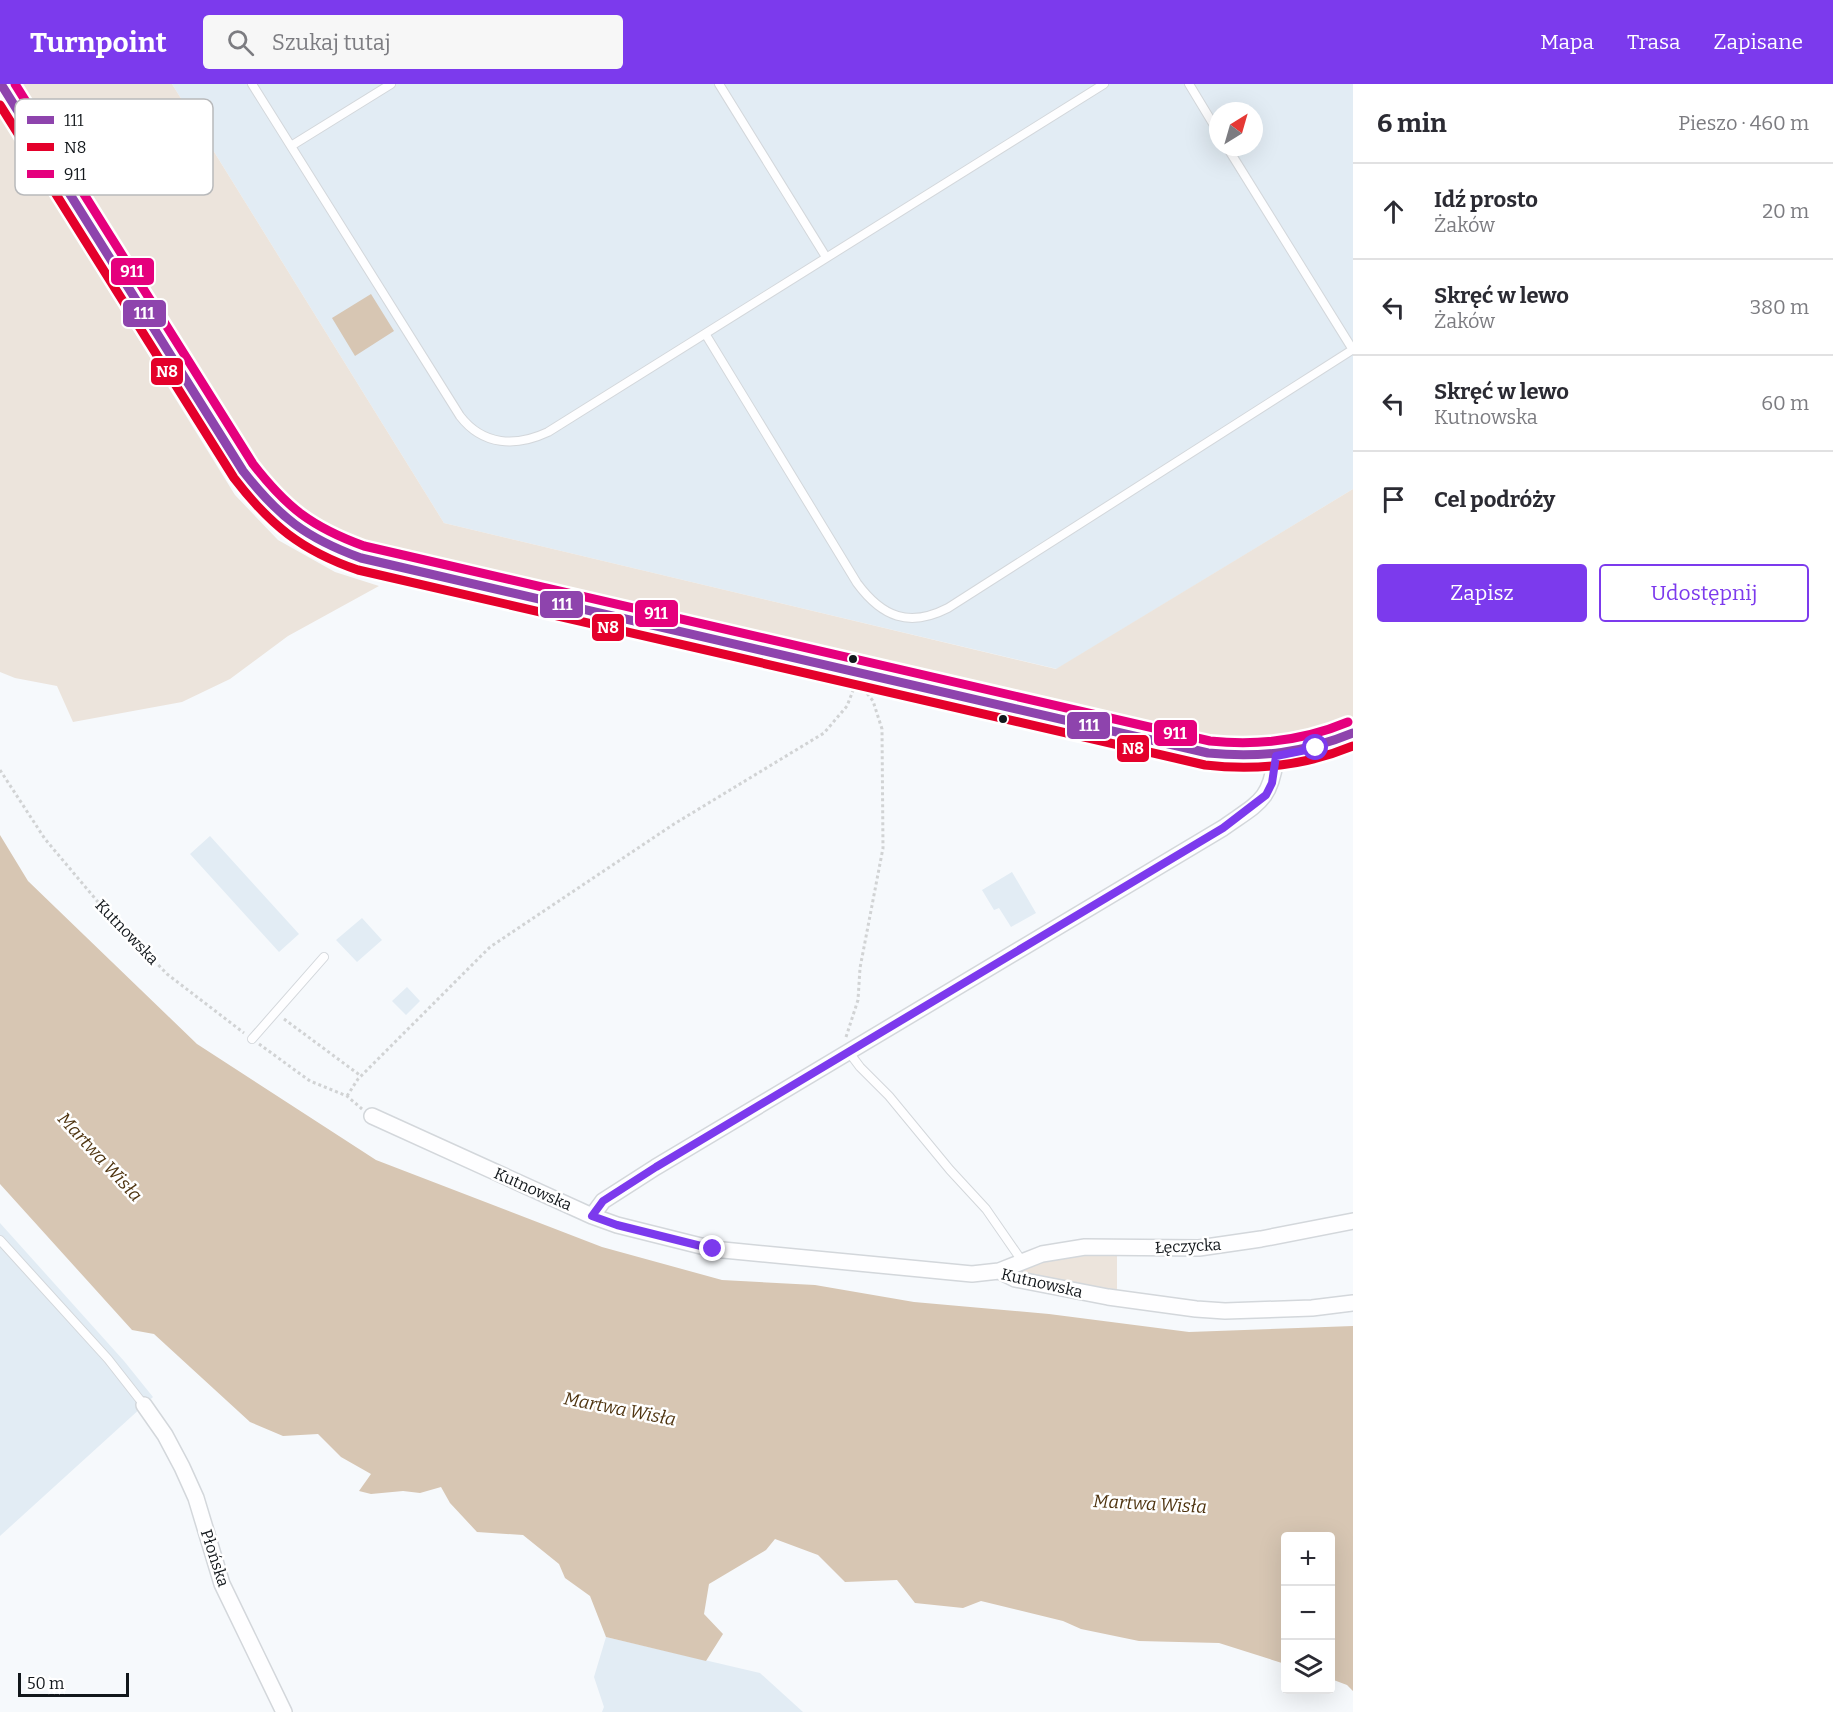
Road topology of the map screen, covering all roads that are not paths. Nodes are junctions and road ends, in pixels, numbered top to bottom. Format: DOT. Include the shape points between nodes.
graph roads {
  1 [pos="1,84"];
  2 [pos="252,84"];
  3 [pos="391,84"];
  4 [pos="718,84"];
  5 [pos="1104,84"];
  6 [pos="1189,84"];
  7 [pos="15,106"];
  8 [pos="1209,117"];
  9 [pos="291,146"];
  10 [pos="1233,156"];
  11 [pos="70,195"];
  12 [pos="826,258"];
  13 [pos="706,335"];
  14 [pos="1353,350"];
  15 [pos="1353,733"];
  16 [pos="1276,756"];
  17 [pos="324,957"];
  18 [pos="252,1039"];
  19 [pos="848,1051"];
  20 [pos="372,1116"];
  21 [pos="592,1216"];
  22 [pos="1353,1221"];
  23 [pos="0,1240"];
  24 [pos="1022,1261"];
  25 [pos="999,1272"];
  26 [pos="1353,1303"];
  27 [pos="144,1405"];
  28 [pos="284,1712"];
  1 -- 7 [label="street"];
  2 -- 9 [label="lane"];
  3 -- 9 [label="lane"];
  4 -- 12 [label="lane"];
  5 -- 12 [label="lane"];
  6 -- 8 [label="lane"];
  9 -- 13 [label="lane" via="460,416 483,435 511,443 539,436"];
  10 -- 14 [label="lane"];
  11 -- 16 [label="street" via="264,499 289,523 336,549 858,677 1186,749 1243,757"];
  12 -- 13 [label="lane"];
  13 -- 14 [label="lane" via="867,597 888,611 912,619 923,619 948,608"];
  15 -- 16 [label="street" via="1316,748"];
  16 -- 19 [label="street" via="1266,795 1223,828"];
  17 -- 18 [label="lane"];
  19 -- 21 [label="street" via="611,1194"];
  19 -- 24 [label="lane" via="986,1209"];
  20 -- 21 [label="street, Kutnowska"];
  21 -- 25 [label="street, Kutnowska" via="713,1249 972,1274"];
  22 -- 24 [label="street, Łęczycka" via="1199,1248 1085,1247"];
  23 -- 27 [label="lane" via="108,1359"];
  24 -- 25 [label="street, Łęczycka"];
  25 -- 26 [label="street, Kutnowska" via="1015,1279 1108,1298 1196,1309 1225,1311"];
  27 -- 28 [label="street, Płońska" via="182,1467 196,1498 222,1584"];
}
